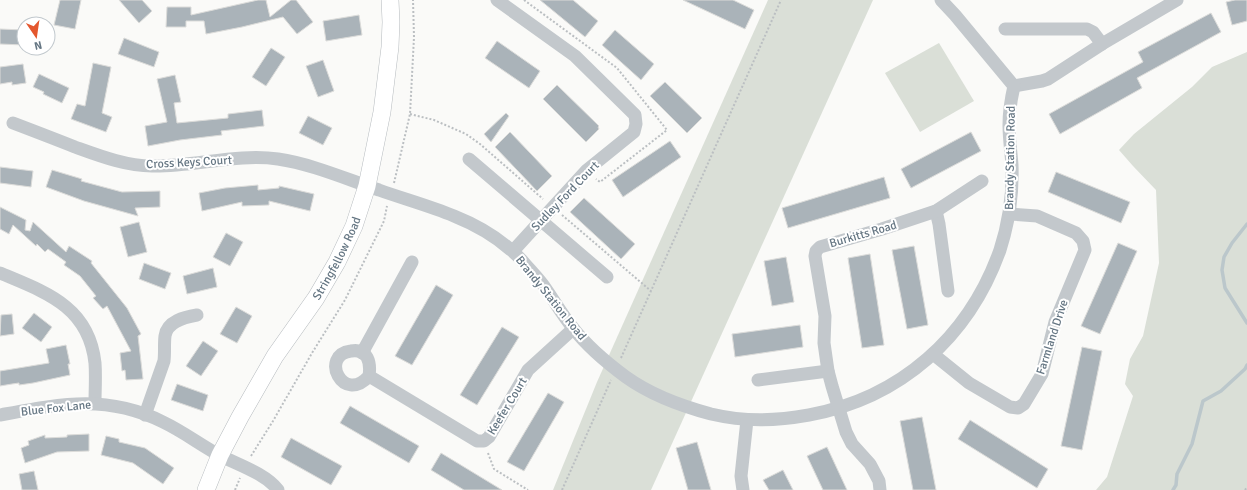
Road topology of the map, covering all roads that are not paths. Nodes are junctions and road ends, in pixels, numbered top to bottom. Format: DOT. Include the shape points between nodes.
graph roads {
  1 [pos="390,0"];
  2 [pos="497,0"];
  3 [pos="941,0"];
  4 [pos="1177,0"];
  5 [pos="1161,4"];
  6 [pos="1005,29"];
  7 [pos="1102,44"];
  8 [pos="1014,86"];
  9 [pos="13,123"];
  10 [pos="470,159"];
  11 [pos="982,181"];
  12 [pos="367,186"];
  13 [pos="936,211"];
  14 [pos="1010,214"];
  15 [pos="541,221"];
  16 [pos="513,251"];
  17 [pos="412,262"];
  18 [pos="0,273"];
  19 [pos="607,277"];
  20 [pos="948,292"];
  21 [pos="197,315"];
  22 [pos="573,329"];
  23 [pos="362,353"];
  24 [pos="933,354"];
  25 [pos="828,371"];
  26 [pos="368,376"];
  27 [pos="758,380"];
  28 [pos="94,403"];
  29 [pos="839,408"];
  30 [pos="0,414"];
  31 [pos="145,415"];
  32 [pos="747,420"];
  33 [pos="220,455"];
  34 [pos="206,490"];
  35 [pos="278,490"];
  36 [pos="743,490"];
  37 [pos="880,490"];
  1 -- 12 [label="main road, Stringfellow Road" via="390,41 385,90"];
  2 -- 15 [label="street, Sudley Ford Court" via="575,56 634,115 636,124 634,132 587,170"];
  3 -- 8 [label="street"];
  4 -- 5 [label="street"];
  5 -- 7 [label="street"];
  6 -- 7 [label="street" via="1087,29 1093,32"];
  7 -- 8 [label="street" via="1048,79"];
  8 -- 14 [label="street, Brandy Station Road" via="1009,126 1012,167"];
  9 -- 12 [label="street, Cross Keys Court" via="103,157 136,165 175,166 247,159 276,159 308,166"];
  10 -- 15 [label="street"];
  11 -- 13 [label="street, Burkitts Road"];
  12 -- 16 [label="street, Brandy Station Road" via="457,217"];
  12 -- 33 [label="main road, Stringfellow Road" via="354,226 337,262 276,356"];
  13 -- 20 [label="street"];
  13 -- 25 [label="street, Burkitts Road" via="882,230 820,247 816,251 825,316 824,342"];
  14 -- 24 [label="street, Brandy Station Road" via="1000,249 982,290 960,324"];
  14 -- 24 [label="street, Farmland Drive" via="1037,216 1076,233 1083,241 1085,250 1055,322 1042,374 1024,404 1018,408 1010,407 970,383"];
  15 -- 16 [label="street, Sudley Ford Court"];
  15 -- 19 [label="street"];
  16 -- 22 [label="street, Brandy Station Road" via="545,287"];
  17 -- 23 [label="street"];
  18 -- 28 [label="street" via="54,298 76,317 93,353"];
  21 -- 31 [label="street" via="175,322 167,329 164,361"];
  22 -- 26 [label="street, Keefer Court" via="528,370 489,437 484,441 478,441"];
  22 -- 32 [label="street, Brandy Station Road" via="598,354 644,388 696,410"];
  23 -- 26 [label="street" via="368,359"];
  23 -- 26 [label="street" via="353,350 344,352 335,366 336,374 340,380 356,385"];
  24 -- 29 [label="street, Brandy Station Road" via="896,382"];
  25 -- 27 [label="street"];
  25 -- 29 [label="street, Burkitts Road"];
  28 -- 30 [label="street, Blue Fox Lane" via="72,403"];
  28 -- 31 [label="street, Blue Fox Lane" via="112,405"];
  29 -- 32 [label="street, Brandy Station Road" via="792,418"];
  29 -- 37 [label="street, Burkitts Road" via="846,432 852,444 870,464 879,481"];
  31 -- 33 [label="street, Blue Fox Lane" via="177,429"];
  32 -- 36 [label="street" via="741,476"];
  33 -- 34 [label="main road, Stringfellow Road"];
  33 -- 35 [label="street, Blue Fox Lane" via="272,482"];
}
